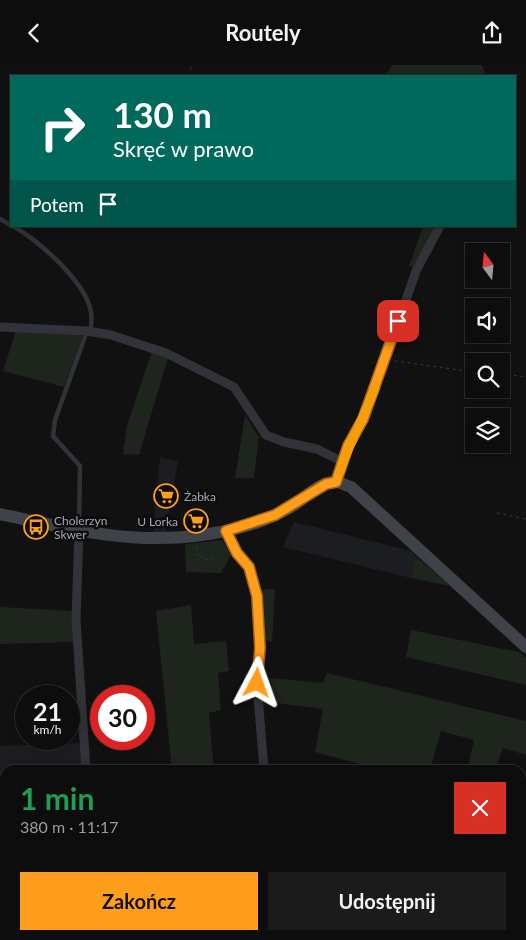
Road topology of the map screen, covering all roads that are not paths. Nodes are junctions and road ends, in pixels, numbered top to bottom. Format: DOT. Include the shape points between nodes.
graph roads {
  1 [pos="14,227"];
  2 [pos="439,227"];
  3 [pos="0,327"];
  4 [pos="89,331"];
  5 [pos="343,462"];
  6 [pos="336,482"];
  7 [pos="0,514"];
  8 [pos="79,530"];
  9 [pos="226,531"];
  10 [pos="526,647"];
  11 [pos="86,765"];
  12 [pos="264,765"];
  1 -- 4 [label="lane" via="51,255 81,290 91,311"];
  2 -- 5 [label="street" via="416,271 386,359"];
  3 -- 4 [label="street"];
  4 -- 5 [label="street" via="166,353 221,379 234,387 266,435 332,455"];
  4 -- 8 [label="lane" via="55,420 53,436 80,466"];
  5 -- 6 [label="street"];
  6 -- 9 [label="street" via="326,484 275,515"];
  6 -- 10 [label="street" via="351,487"];
  7 -- 8 [label="street"];
  8 -- 9 [label="street" via="154,539 195,537"];
  8 -- 11 [label="street" via="76,619"];
  9 -- 12 [label="street" via="237,553 249,567 257,596 260,648 257,683"];
}
